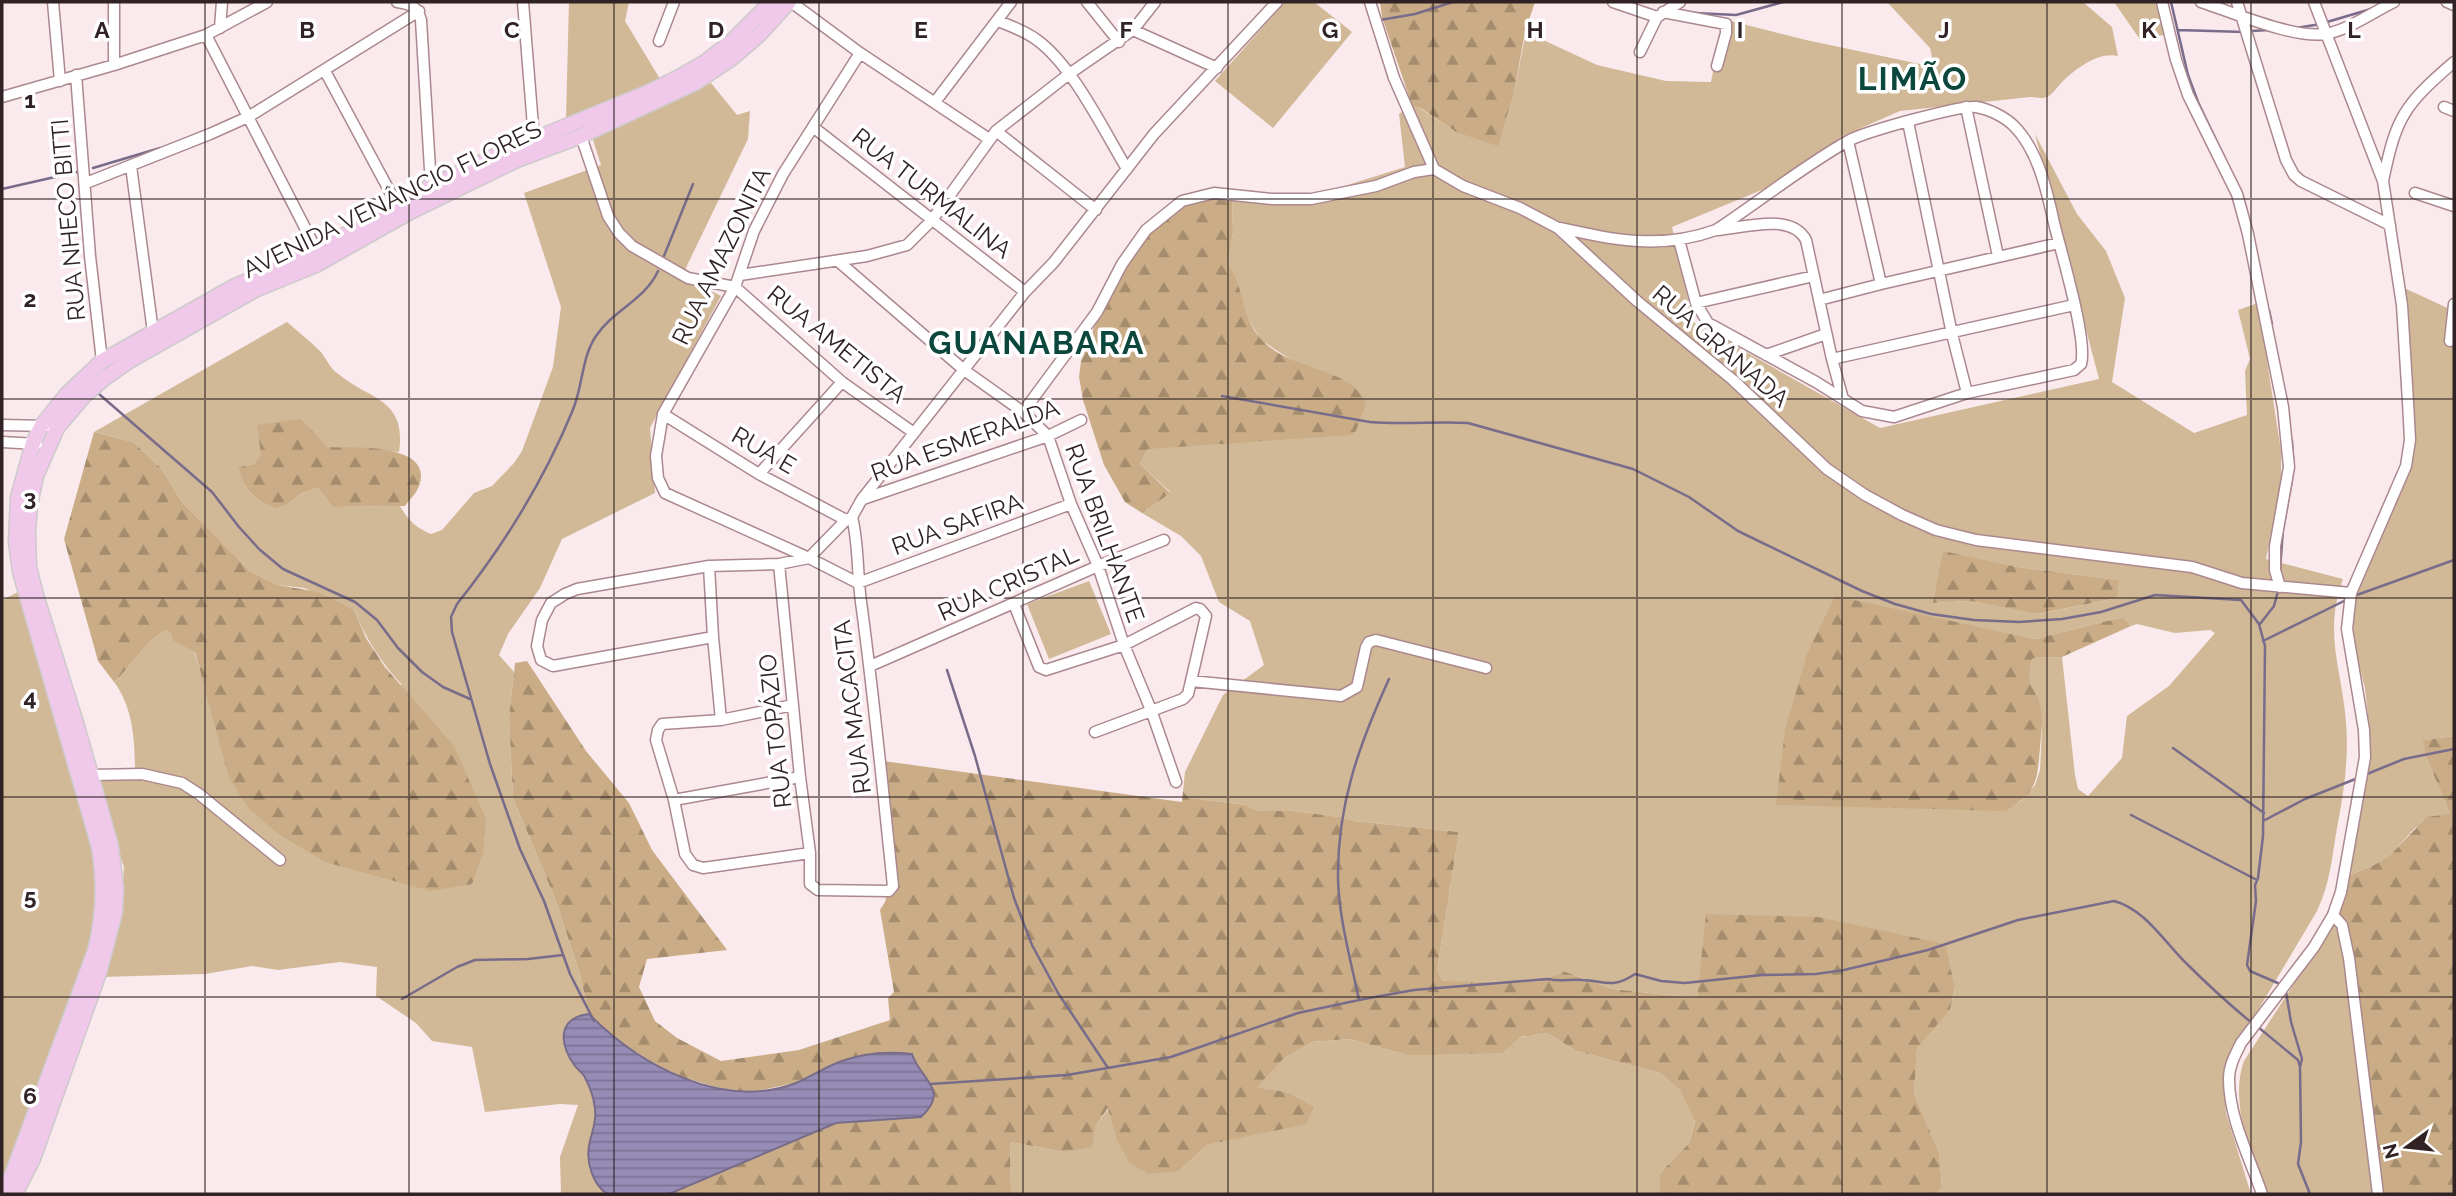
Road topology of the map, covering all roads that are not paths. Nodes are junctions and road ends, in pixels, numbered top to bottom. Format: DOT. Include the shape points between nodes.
graph roads {
  1 [pos="53,2"];
  2 [pos="114,2"];
  3 [pos="222,2"];
  4 [pos="267,2"];
  5 [pos="397,2"];
  6 [pos="523,2"];
  7 [pos="674,2"];
  8 [pos="771,2"];
  9 [pos="790,2"];
  10 [pos="1011,2"];
  11 [pos="1087,2"];
  12 [pos="1155,2"];
  13 [pos="1277,2"];
  14 [pos="1370,2"];
  15 [pos="1613,2"];
  16 [pos="1680,2"];
  17 [pos="2162,2"];
  18 [pos="2200,2"];
  19 [pos="2237,2"];
  20 [pos="2314,2"];
  21 [pos="2394,2"];
  22 [pos="2447,2"];
  23 [pos="2454,5"];
  24 [pos="419,11"];
  25 [pos="1660,14"];
  26 [pos="2242,16"];
  27 [pos="998,21"];
  28 [pos="220,28"];
  29 [pos="1133,30"];
  30 [pos="2325,34"];
  31 [pos="206,35"];
  32 [pos="659,41"];
  33 [pos="1119,42"];
  34 [pos="860,52"];
  35 [pos="1640,52"];
  36 [pos="2454,62"];
  37 [pos="114,65"];
  38 [pos="1717,66"];
  39 [pos="1217,68"];
  40 [pos="325,71"];
  41 [pos="1069,74"];
  42 [pos="76,75"];
  43 [pos="60,81"];
  44 [pos="2,97"];
  45 [pos="935,102"];
  46 [pos="1966,107"];
  47 [pos="248,117"];
  48 [pos="1908,122"];
  49 [pos="813,127"];
  50 [pos="992,135"];
  51 [pos="581,136"];
  52 [pos="534,139"];
  53 [pos="1848,141"];
  54 [pos="131,166"];
  55 [pos="1127,169"];
  56 [pos="1434,169"];
  57 [pos="2383,181"];
  58 [pos="86,183"];
  59 [pos="432,186"];
  60 [pos="2415,193"];
  61 [pos="397,205"];
  62 [pos="2454,206"];
  63 [pos="1096,210"];
  64 [pos="932,220"];
  65 [pos="2390,225"];
  66 [pos="1558,228"];
  67 [pos="1716,230"];
  68 [pos="1679,240"];
  69 [pos="2059,243"];
  70 [pos="317,251"];
  71 [pos="1998,257"];
  72 [pos="838,261"];
  73 [pos="1939,271"];
  74 [pos="740,275"];
  75 [pos="1814,276"];
  76 [pos="1881,284"];
  77 [pos="734,287"];
  78 [pos="1024,292"];
  79 [pos="1819,300"];
  80 [pos="1696,303"];
  81 [pos="2454,304"];
  82 [pos="2074,305"];
  83 [pos="153,332"];
  84 [pos="1826,334"];
  85 [pos="1952,334"];
  86 [pos="2450,341"];
  87 [pos="1766,355"];
  88 [pos="1832,359"];
  89 [pos="102,361"];
  90 [pos="964,370"];
  91 [pos="842,382"];
  92 [pos="1967,393"];
  93 [pos="1843,399"];
  94 [pos="1023,412"];
  95 [pos="663,414"];
  96 [pos="1081,420"];
  97 [pos="2,425"];
  98 [pos="42,425"];
  99 [pos="57,428"];
  100 [pos="914,433"];
  101 [pos="1048,436"];
  102 [pos="2,442"];
  103 [pos="33,443"];
  104 [pos="49,445"];
  105 [pos="759,474"];
  106 [pos="862,499"];
  107 [pos="1071,504"];
  108 [pos="849,518"];
  109 [pos="1164,540"];
  110 [pos="809,558"];
  111 [pos="779,564"];
  112 [pos="709,566"];
  113 [pos="1098,566"];
  114 [pos="858,583"];
  115 [pos="2280,587"];
  116 [pos="2351,593"];
  117 [pos="1014,604"];
  118 [pos="713,637"];
  119 [pos="1124,645"];
  120 [pos="870,666"];
  121 [pos="1486,668"];
  122 [pos="1191,681"];
  123 [pos="793,705"];
  124 [pos="1151,710"];
  125 [pos="721,720"];
  126 [pos="1095,732"];
  127 [pos="92,775"];
  128 [pos="800,777"];
  129 [pos="1176,782"];
  130 [pos="674,800"];
  131 [pos="810,853"];
  132 [pos="280,860"];
  133 [pos="818,890"];
  134 [pos="2333,915"];
  135 [pos="7,1175"];
  136 [pos="2,1194"];
  137 [pos="15,1194"];
  138 [pos="2262,1194"];
  139 [pos="2378,1194"];
  1 -- 43 [label="street"];
  2 -- 37 [label="street"];
  3 -- 28 [label="street"];
  4 -- 28 [label="street"];
  5 -- 24 [label="street"];
  6 -- 52 [label="street"];
  7 -- 32 [label="street"];
  8 -- 52 [label="main road, AVENIDA VENÂNCIO FLORES" via="705,62 649,92"];
  9 -- 34 [label="street"];
  9 -- 51 [label="main road, AVENIDA VENÂNCIO FLORES" via="731,59 695,83"];
  10 -- 27 [label="street"];
  11 -- 33 [label="street"];
  12 -- 29 [label="street"];
  13 -- 39 [label="street"];
  14 -- 56 [label="street" via="1394,78"];
  15 -- 25 [label="street"];
  16 -- 25 [label="street"];
  17 -- 115 [label="street" via="2188,95 2237,194 2283,407 2289,467 2275,546"];
  18 -- 26 [label="street"];
  19 -- 26 [label="street"];
  20 -- 30 [label="street"];
  21 -- 30 [label="street"];
  22 -- 23 [label="street"];
  24 -- 40 [label="street"];
  24 -- 59 [label="street"];
  25 -- 35 [label="street"];
  25 -- 38 [label="street" via="1723,22 1727,27"];
  26 -- 30 [label="street" via="2292,31"];
  26 -- 65 [label="street" via="2294,175"];
  27 -- 41 [label="street" via="1037,40"];
  27 -- 45 [label="street"];
  28 -- 31 [label="street"];
  29 -- 33 [label="street"];
  29 -- 39 [label="street"];
  30 -- 57 [label="street"];
  31 -- 37 [label="street"];
  31 -- 47 [label="street"];
  33 -- 41 [label="street"];
  34 -- 45 [label="street"];
  34 -- 49 [label="street, RUA AMAZONITA"];
  36 -- 57 [label="street" via="2401,115"];
  37 -- 42 [label="street"];
  39 -- 55 [label="street"];
  40 -- 47 [label="street"];
  40 -- 61 [label="street"];
  41 -- 50 [label="street"];
  41 -- 55 [label="street"];
  42 -- 43 [label="street"];
  42 -- 58 [label="street, RUA NHECO BITTI"];
  43 -- 44 [label="street"];
  45 -- 50 [label="street"];
  46 -- 48 [label="street"];
  46 -- 69 [label="street" via="2003,118 2018,132 2043,182"];
  46 -- 71 [label="street"];
  47 -- 54 [label="street"];
  47 -- 70 [label="street"];
  48 -- 53 [label="street"];
  48 -- 73 [label="street"];
  49 -- 64 [label="street, RUA TURMALINA"];
  49 -- 74 [label="street, RUA AMAZONITA" via="769,200"];
  50 -- 63 [label="street"];
  50 -- 64 [label="street"];
  51 -- 77 [label="street" via="598,191 619,233 688,278"];
  51 -- 99 [label="main road, AVENIDA VENÂNCIO FLORES" via="492,172 326,260 243,297 105,378"];
  52 -- 59 [label="main road, AVENIDA VENÂNCIO FLORES"];
  53 -- 67 [label="street"];
  53 -- 76 [label="street"];
  54 -- 58 [label="street"];
  54 -- 83 [label="street"];
  55 -- 63 [label="street"];
  56 -- 66 [label="street, RUA GRANADA"];
  56 -- 94 [label="street" via="1311,199 1214,193 1182,201 1146,230 1097,312"];
  57 -- 65 [label="street"];
  58 -- 89 [label="street, RUA NHECO BITTI"];
  59 -- 61 [label="main road, AVENIDA VENÂNCIO FLORES"];
  60 -- 62 [label="street"];
  61 -- 70 [label="main road, AVENIDA VENÂNCIO FLORES"];
  63 -- 78 [label="street"];
  64 -- 72 [label="street" via="903,247"];
  64 -- 78 [label="street, RUA TURMALINA"];
  65 -- 116 [label="street" via="2402,305 2410,440 2398,487"];
  66 -- 68 [label="street" via="1615,240"];
  66 -- 115 [label="street, RUA GRANADA" via="1828,469 1902,515 1976,540 2192,567 2242,583"];
  67 -- 68 [label="street"];
  67 -- 75 [label="street" via="1781,223 1798,229 1806,240"];
  68 -- 80 [label="street"];
  69 -- 71 [label="street"];
  69 -- 82 [label="street"];
  70 -- 83 [label="main road, AVENIDA VENÂNCIO FLORES" via="249,279"];
  71 -- 73 [label="street"];
  72 -- 74 [label="street"];
  72 -- 90 [label="street, RUA BRILHANTE"];
  73 -- 76 [label="street"];
  73 -- 85 [label="street"];
  74 -- 77 [label="street, RUA AMAZONITA"];
  75 -- 79 [label="street"];
  75 -- 80 [label="street"];
  76 -- 79 [label="street"];
  77 -- 91 [label="street, RUA AMETISTA"];
  77 -- 95 [label="street, RUA AMAZONITA"];
  78 -- 90 [label="street"];
  79 -- 84 [label="street"];
  80 -- 87 [label="street" via="1703,318 1716,329"];
  81 -- 86 [label="street"];
  82 -- 85 [label="street"];
  82 -- 92 [label="street" via="2083,356 2078,368"];
  83 -- 89 [label="main road, AVENIDA VENÂNCIO FLORES"];
  84 -- 87 [label="street"];
  84 -- 88 [label="street"];
  85 -- 88 [label="street"];
  85 -- 92 [label="street"];
  87 -- 93 [label="street"];
  88 -- 93 [label="street"];
  89 -- 98 [label="main road, AVENIDA VENÂNCIO FLORES"];
  90 -- 94 [label="street, RUA BRILHANTE"];
  90 -- 100 [label="street"];
  91 -- 100 [label="street, RUA AMETISTA"];
  91 -- 105 [label="street"];
  92 -- 93 [label="street" via="1894,416 1862,411"];
  94 -- 101 [label="street, RUA BRILHANTE"];
  95 -- 105 [label="street, RUA E"];
  95 -- 110 [label="street, RUA AMAZONITA" via="656,456 665,494"];
  96 -- 101 [label="street, RUA ESMERALDA"];
  97 -- 98 [label="street"];
  98 -- 99 [label="street"];
  98 -- 103 [label="main road, AVENIDA VENÂNCIO FLORES"];
  99 -- 104 [label="main road, AVENIDA VENÂNCIO FLORES"];
  100 -- 106 [label="street"];
  101 -- 106 [label="street, RUA ESMERALDA"];
  101 -- 107 [label="street, RUA BRILHANTE"];
  102 -- 103 [label="street"];
  103 -- 104 [label="street"];
  103 -- 135 [label="main road, AVENIDA VENÂNCIO FLORES" via="18,497 20,572 99,847 104,894 95,951"];
  104 -- 127 [label="main road, AVENIDA VENÂNCIO FLORES" via="30,505 29,567"];
  105 -- 108 [label="street, RUA E"];
  106 -- 108 [label="street"];
  107 -- 113 [label="street, RUA BRILHANTE"];
  107 -- 114 [label="street, RUA SAFIRA"];
  108 -- 110 [label="street"];
  108 -- 114 [label="street, RUA MACACITA" via="857,537"];
  109 -- 113 [label="street, RUA CRISTAL"];
  110 -- 111 [label="street"];
  110 -- 114 [label="street"];
  111 -- 112 [label="street"];
  111 -- 123 [label="street, RUA TOPÁZIO"];
  112 -- 118 [label="street"];
  112 -- 118 [label="street" via="565,594 545,613 537,646 541,660 553,666"];
  113 -- 117 [label="street, RUA CRISTAL"];
  113 -- 119 [label="street, RUA BRILHANTE"];
  114 -- 120 [label="street, RUA MACACITA"];
  115 -- 116 [label="street, RUA GRANADA"];
  116 -- 134 [label="street" via="2347,629 2365,757"];
  117 -- 119 [label="street" via="1039,667 1046,670"];
  117 -- 120 [label="street, RUA CRISTAL"];
  118 -- 125 [label="street"];
  119 -- 122 [label="street" via="1200,609 1206,616"];
  119 -- 124 [label="street, RUA BRILHANTE"];
  120 -- 133 [label="street, RUA MACACITA" via="893,886 890,891"];
  121 -- 122 [label="street" via="1376,640 1368,642 1357,687 1341,696"];
  122 -- 124 [label="street" via="1183,699"];
  123 -- 125 [label="street"];
  123 -- 128 [label="street, RUA TOPÁZIO"];
  124 -- 126 [label="street"];
  124 -- 129 [label="street, RUA BRILHANTE"];
  125 -- 130 [label="street" via="662,724 658,730 658,753"];
  127 -- 132 [label="street" via="142,774 182,783"];
  127 -- 137 [label="main road, AVENIDA VENÂNCIO FLORES" via="111,846 115,912 105,956 33,1158"];
  128 -- 130 [label="street"];
  128 -- 131 [label="street, RUA TOPÁZIO"];
  130 -- 131 [label="street" via="685,854 693,865 703,868"];
  131 -- 133 [label="street, RUA TOPÁZIO" via="810,884"];
  134 -- 138 [label="street" via="2232,1060 2229,1078 2240,1135"];
  134 -- 139 [label="street" via="2342,925 2349,958"];
  135 -- 136 [label="main road, AVENIDA VENÂNCIO FLORES"];
}
